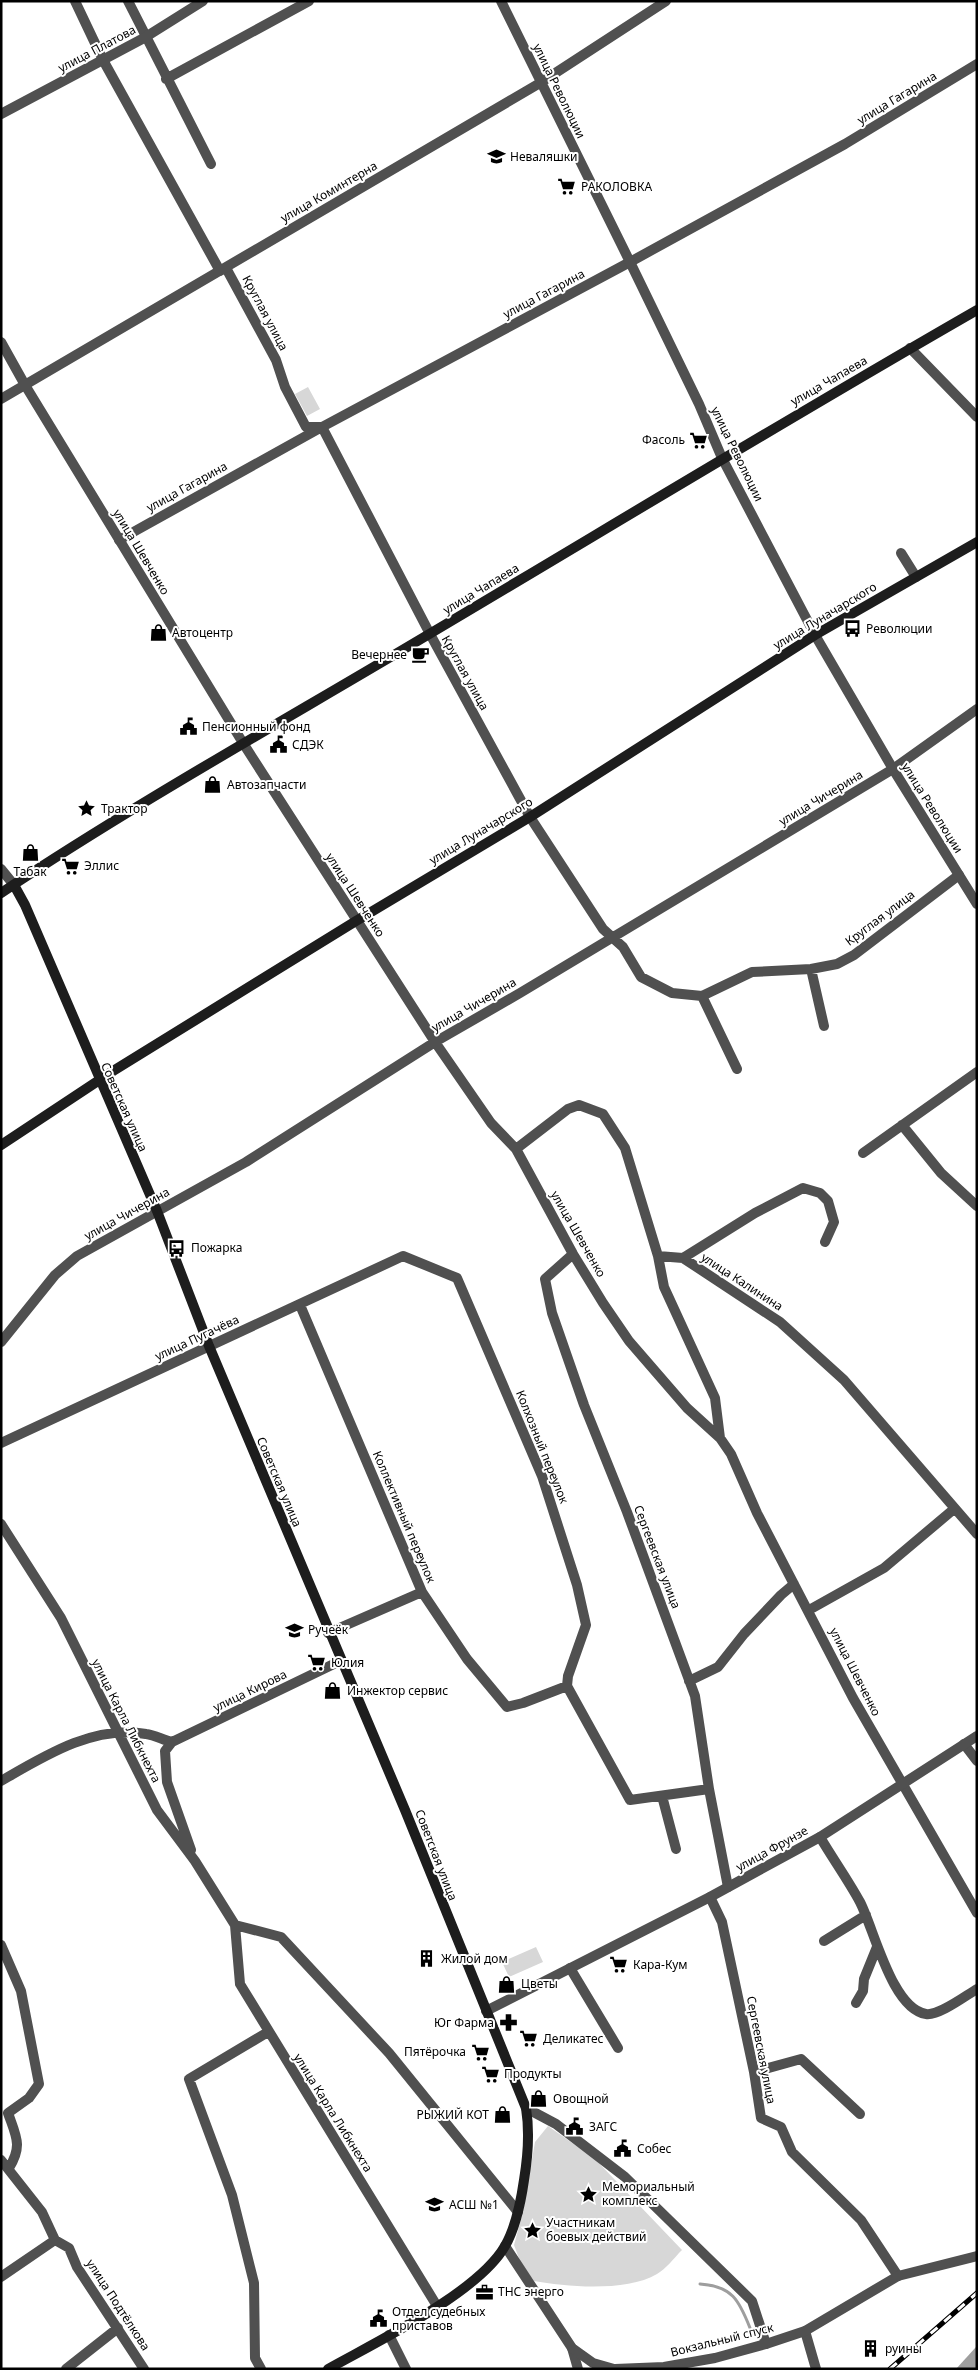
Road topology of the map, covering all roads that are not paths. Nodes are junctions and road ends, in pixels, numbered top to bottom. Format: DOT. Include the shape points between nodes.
graph roads {
  1 [pos="75,1"];
  2 [pos="128,1"];
  3 [pos="203,1"];
  4 [pos="309,1"];
  5 [pos="501,1"];
  6 [pos="666,1"];
  7 [pos="144,38"];
  8 [pos="103,60"];
  9 [pos="977,64"];
  10 [pos="166,79"];
  11 [pos="540,83"];
  12 [pos="1,114"];
  13 [pos="211,164"];
  14 [pos="630,262"];
  15 [pos="223,269"];
  16 [pos="977,310"];
  17 [pos="1,342"];
  18 [pos="910,348"];
  19 [pos="25,386"];
  20 [pos="1,399"];
  21 [pos="977,417"];
  22 [pos="322,426"];
  23 [pos="722,458"];
  24 [pos="119,540"];
  25 [pos="977,542"];
  26 [pos="901,553"];
  27 [pos="916,578"];
  28 [pos="430,634"];
  29 [pos="815,635"];
  30 [pos="977,709"];
  31 [pos="243,743"];
  32 [pos="893,769"];
  33 [pos="530,817"];
  34 [pos="1,868"];
  35 [pos="959,875"];
  36 [pos="14,885"];
  37 [pos="1,893"];
  38 [pos="977,904"];
  39 [pos="356,921"];
  40 [pos="611,939"];
  41 [pos="811,969"];
  42 [pos="702,996"];
  43 [pos="824,1026"];
  44 [pos="435,1042"];
  45 [pos="737,1068"];
  46 [pos="977,1072"];
  47 [pos="99,1080"];
  48 [pos="902,1125"];
  49 [pos="1,1145"];
  50 [pos="516,1149"];
  51 [pos="863,1152"];
  52 [pos="977,1206"];
  53 [pos="157,1211"];
  54 [pos="825,1242"];
  55 [pos="573,1254"];
  56 [pos="403,1256"];
  57 [pos="658,1256"];
  58 [pos="683,1258"];
  59 [pos="300,1305"];
  60 [pos="1,1342"];
  61 [pos="209,1346"];
  62 [pos="720,1438"];
  63 [pos="1,1442"];
  64 [pos="954,1509"];
  65 [pos="1,1524"];
  66 [pos="977,1534"];
  67 [pos="794,1584"];
  68 [pos="422,1592"];
  69 [pos="809,1610"];
  70 [pos="328,1633"];
  71 [pos="340,1661"];
  72 [pos="690,1681"];
  73 [pos="567,1686"];
  74 [pos="117,1732"];
  75 [pos="977,1736"];
  76 [pos="172,1742"];
  77 [pos="964,1744"];
  78 [pos="977,1761"];
  79 [pos="1,1781"];
  80 [pos="904,1783"];
  81 [pos="709,1789"];
  82 [pos="662,1796"];
  83 [pos="820,1837"];
  84 [pos="676,1849"];
  85 [pos="195,1861"];
  86 [pos="728,1887"];
  87 [pos="710,1897"];
  88 [pos="977,1913"];
  89 [pos="866,1916"];
  90 [pos="234,1925"];
  91 [pos="824,1941"];
  92 [pos="1,1945"];
  93 [pos="877,1947"];
  94 [pos="570,1968"];
  95 [pos="977,1989"];
  96 [pos="856,2003"];
  97 [pos="486,2011"];
  98 [pos="268,2032"];
  99 [pos="618,2048"];
  100 [pos="754,2072"];
  101 [pos="526,2108"];
  102 [pos="860,2114"];
  103 [pos="1,2160"];
  104 [pos="9,2168"];
  105 [pos="518,2212"];
  106 [pos="55,2240"];
  107 [pos="505,2246"];
  108 [pos="977,2256"];
  109 [pos="898,2276"];
  110 [pos="1,2277"];
  111 [pos="437,2306"];
  112 [pos="118,2328"];
  113 [pos="805,2331"];
  114 [pos="389,2335"];
  115 [pos="766,2344"];
  116 [pos="572,2348"];
  117 [pos="66,2369"];
  118 [pos="144,2369"];
  119 [pos="261,2369"];
  120 [pos="328,2369"];
  121 [pos="406,2369"];
  122 [pos="578,2369"];
  123 [pos="615,2369"];
  124 [pos="816,2369"];
  1 -- 8 [label="street, Круглая улица"];
  2 -- 7 [label="street"];
  3 -- 7 [label="street, улица Платова"];
  4 -- 10 [label="street"];
  5 -- 11 [label="street, улица Революции"];
  6 -- 11 [label="street, улица Коминтерна"];
  7 -- 8 [label="street, улица Платова"];
  7 -- 10 [label="street"];
  8 -- 12 [label="street, улица Платова"];
  8 -- 15 [label="street, Круглая улица"];
  9 -- 14 [label="street, улица Гагарина" via="845,144"];
  10 -- 13 [label="street"];
  11 -- 14 [label="street, улица Революции"];
  11 -- 15 [label="street, улица Коминтерна"];
  14 -- 22 [label="street, улица Гагарина"];
  14 -- 23 [label="street, улица Революции"];
  15 -- 19 [label="street, улица Коминтерна"];
  15 -- 22 [label="street, Круглая улица" via="276,360 306,427"];
  16 -- 18 [label="main road, улица Чапаева"];
  17 -- 19 [label="street, улица Шевченко"];
  18 -- 21 [label="street"];
  18 -- 23 [label="main road, улица Чапаева"];
  19 -- 20 [label="street, улица Коминтерна"];
  19 -- 24 [label="street, улица Шевченко"];
  22 -- 24 [label="street, улица Гагарина"];
  22 -- 28 [label="street, Круглая улица"];
  23 -- 28 [label="main road, улица Чапаева"];
  23 -- 29 [label="street, улица Революции"];
  24 -- 31 [label="street, улица Шевченко"];
  25 -- 27 [label="main road, улица Луначарского"];
  26 -- 27 [label="street"];
  27 -- 29 [label="main road, улица Луначарского"];
  28 -- 31 [label="main road, улица Чапаева"];
  28 -- 33 [label="street, Круглая улица"];
  29 -- 32 [label="street, улица Революции"];
  29 -- 33 [label="main road, улица Луначарского"];
  30 -- 32 [label="street, улица Чичерина"];
  31 -- 36 [label="main road, улица Чапаева"];
  31 -- 39 [label="street, улица Шевченко"];
  32 -- 35 [label="street, улица Революции"];
  32 -- 40 [label="street, улица Чичерина"];
  33 -- 39 [label="main road, улица Луначарского"];
  33 -- 40 [label="street, Круглая улица"];
  34 -- 36 [label="street, Советская улица"];
  35 -- 38 [label="street, улица Революции"];
  35 -- 41 [label="street, Круглая улица" via="854,955 837,964"];
  36 -- 37 [label="main road, улица Чапаева"];
  36 -- 47 [label="main road, Советская улица"];
  39 -- 44 [label="street, улица Шевченко"];
  39 -- 47 [label="main road, улица Луначарского"];
  40 -- 42 [label="street, Круглая улица" via="623,947 640,977 672,992"];
  40 -- 44 [label="street, улица Чичерина"];
  41 -- 42 [label="street, Круглая улица" via="752,972"];
  41 -- 43 [label="street"];
  42 -- 45 [label="street"];
  44 -- 50 [label="street, улица Шевченко" via="491,1123"];
  44 -- 53 [label="street, улица Чичерина" via="246,1162"];
  46 -- 48 [label="street"];
  47 -- 49 [label="main road, улица Луначарского"];
  47 -- 53 [label="main road, Советская улица"];
  48 -- 51 [label="street"];
  48 -- 52 [label="street" via="941,1173"];
  50 -- 55 [label="street, улица Шевченко"];
  50 -- 57 [label="street" via="568,1109 579,1105 603,1114 624,1148"];
  53 -- 60 [label="street, улица Чичерина" via="77,1256 55,1275"];
  53 -- 61 [label="main road, Советская улица"];
  54 -- 58 [label="street" via="834,1222 828,1201 820,1192 803,1188 755,1213"];
  55 -- 62 [label="street, улица Шевченко" via="629,1341 687,1408"];
  55 -- 72 [label="street, Сергеевская улица" via="545,1279 552,1313"];
  56 -- 59 [label="street, улица Пугачёва"];
  56 -- 73 [label="street, Колхозный переулок" via="457,1278 542,1476 562,1534 586,1625"];
  57 -- 58 [label="street, улица Калинина"];
  57 -- 62 [label="street, улица Шевченко" via="664,1287 715,1398"];
  58 -- 64 [label="street, улица Калинина" via="780,1322 844,1380"];
  59 -- 61 [label="street, улица Пугачёва"];
  59 -- 68 [label="street, Коллективный переулок"];
  61 -- 63 [label="street, улица Пугачёва"];
  61 -- 70 [label="main road, Советская улица"];
  62 -- 67 [label="street, улица Шевченко" via="731,1454"];
  64 -- 66 [label="street, улица Калинина"];
  64 -- 69 [label="street" via="884,1568"];
  65 -- 74 [label="street, улица Карла Либкнехта" via="61,1618"];
  67 -- 69 [label="street, улица Шевченко"];
  67 -- 72 [label="street" via="744,1634 718,1667"];
  68 -- 70 [label="street"];
  68 -- 73 [label="street, Коллективный переулок" via="467,1659 506,1707"];
  69 -- 80 [label="street, улица Шевченко" via="853,1698"];
  70 -- 71 [label="main road, Советская улица"];
  71 -- 76 [label="street, улица Кирова"];
  71 -- 97 [label="main road, Советская улица" via="405,1810"];
  72 -- 81 [label="street, Сергеевская улица"];
  73 -- 82 [label="street" via="630,1800"];
  74 -- 76 [label="street" via="146,1734"];
  74 -- 79 [label="street" via="48,1754"];
  74 -- 85 [label="street, улица Карла Либкнехта" via="156,1810"];
  75 -- 77 [label="street, улица Фрунзе"];
  76 -- 85 [label="street" via="165,1751 167,1782"];
  77 -- 78 [label="street"];
  77 -- 80 [label="street, улица Фрунзе"];
  80 -- 83 [label="street, улица Фрунзе"];
  80 -- 88 [label="street, улица Шевченко"];
  81 -- 82 [label="street"];
  81 -- 86 [label="street, Сергеевская улица"];
  82 -- 84 [label="street"];
  83 -- 86 [label="street, улица Фрунзе"];
  83 -- 89 [label="street"];
  85 -- 90 [label="street, улица Карла Либкнехта"];
  86 -- 87 [label="street, улица Фрунзе"];
  87 -- 94 [label="street, улица Фрунзе"];
  87 -- 100 [label="street, Сергеевская улица" via="722,1922"];
  89 -- 91 [label="street"];
  89 -- 93 [label="street"];
  90 -- 98 [label="street, улица Карла Либкнехта" via="240,1984"];
  90 -- 105 [label="street" via="281,1937 394,2059"];
  92 -- 104 [label="street" via="22,1991 39,2084 29,2098 8,2113 18,2144 17,2156"];
  93 -- 95 [label="street" via="902,1997 914,2010 927,2014 941,2010"];
  93 -- 96 [label="street"];
  94 -- 97 [label="street, улица Фрунзе"];
  94 -- 99 [label="street"];
  97 -- 101 [label="main road, Советская улица"];
  98 -- 111 [label="street, улица Карла Либкнехта"];
  98 -- 119 [label="street" via="189,2079 232,2195 254,2283 255,2358"];
  100 -- 102 [label="street" via="801,2059"];
  100 -- 109 [label="street, Сергеевская улица" via="761,2118 781,2127 792,2152 861,2220"];
  101 -- 105 [label="main road, Советская улица" via="529,2138"];
  101 -- 115 [label="street" via="556,2124 626,2177 752,2301"];
  103 -- 104 [label="street, улица Подтёлкова"];
  104 -- 106 [label="street, улица Подтёлкова" via="42,2212"];
  105 -- 107 [label="main road, Советская улица"];
  106 -- 110 [label="street"];
  106 -- 112 [label="street, улица Подтёлкова" via="69,2248 77,2267"];
  107 -- 111 [label="main road, Советская улица" via="488,2268"];
  107 -- 116 [label="street, Вокзальный спуск"];
  108 -- 109 [label="street, Вокзальный спуск"];
  109 -- 113 [label="street, Вокзальный спуск"];
  111 -- 114 [label="main road, Советская улица"];
  112 -- 117 [label="street"];
  112 -- 118 [label="street, улица Подтёлкова"];
  113 -- 115 [label="street, Вокзальный спуск"];
  113 -- 124 [label="street"];
  114 -- 120 [label="main road, Советская улица"];
  114 -- 121 [label="street"];
  115 -- 123 [label="street, Вокзальный спуск" via="664,2367"];
  116 -- 122 [label="street"];
  116 -- 123 [label="street, Вокзальный спуск" via="593,2363"];
}
